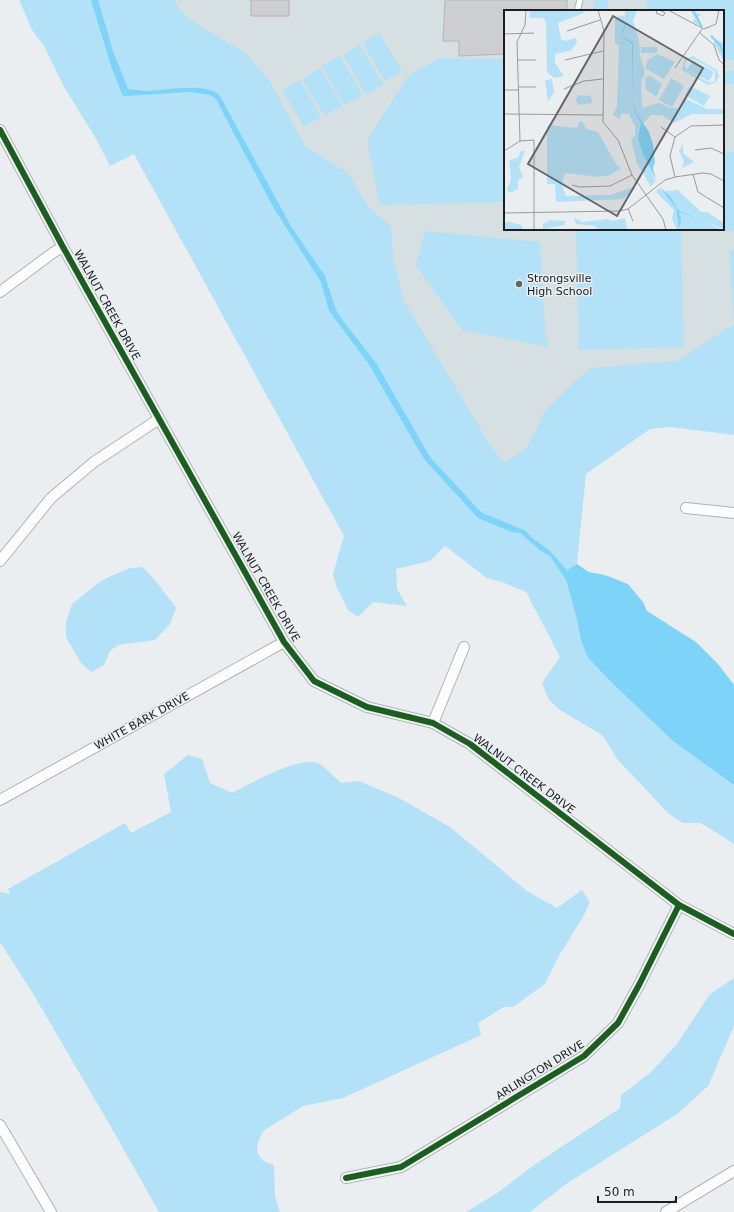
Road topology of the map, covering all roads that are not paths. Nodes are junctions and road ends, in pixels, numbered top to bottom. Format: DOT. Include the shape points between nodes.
graph roads {
  1 [pos="580,0"];
  2 [pos="577,10"];
  3 [pos="0,130"];
  4 [pos="63,247"];
  5 [pos="0,292"];
  6 [pos="159,419"];
  7 [pos="686,508"];
  8 [pos="734,513"];
  9 [pos="0,561"];
  10 [pos="284,642"];
  11 [pos="464,647"];
  12 [pos="433,723"];
  13 [pos="0,800"];
  14 [pos="679,905"];
  15 [pos="734,934"];
  16 [pos="0,1125"];
  17 [pos="734,1171"];
  18 [pos="346,1178"];
  19 [pos="51,1212"];
  20 [pos="666,1212"];
  1 -- 2 [label="lane"];
  3 -- 4 [label="street, WALNUT CREEK DRIVE"];
  4 -- 5 [label="street"];
  4 -- 6 [label="street, WALNUT CREEK DRIVE"];
  6 -- 9 [label="street" via="94,462 51,498"];
  6 -- 10 [label="street, WALNUT CREEK DRIVE"];
  7 -- 8 [label="street"];
  10 -- 12 [label="street, WALNUT CREEK DRIVE" via="314,681 367,707"];
  10 -- 13 [label="street, WHITE BARK DRIVE"];
  11 -- 12 [label="street"];
  12 -- 14 [label="street, WALNUT CREEK DRIVE" via="470,744"];
  14 -- 15 [label="street, WALNUT CREEK DRIVE"];
  14 -- 18 [label="street, ARLINGTON DRIVE" via="640,985 618,1023 584,1056 401,1167"];
  16 -- 19 [label="street"];
  17 -- 20 [label="street"];
}
